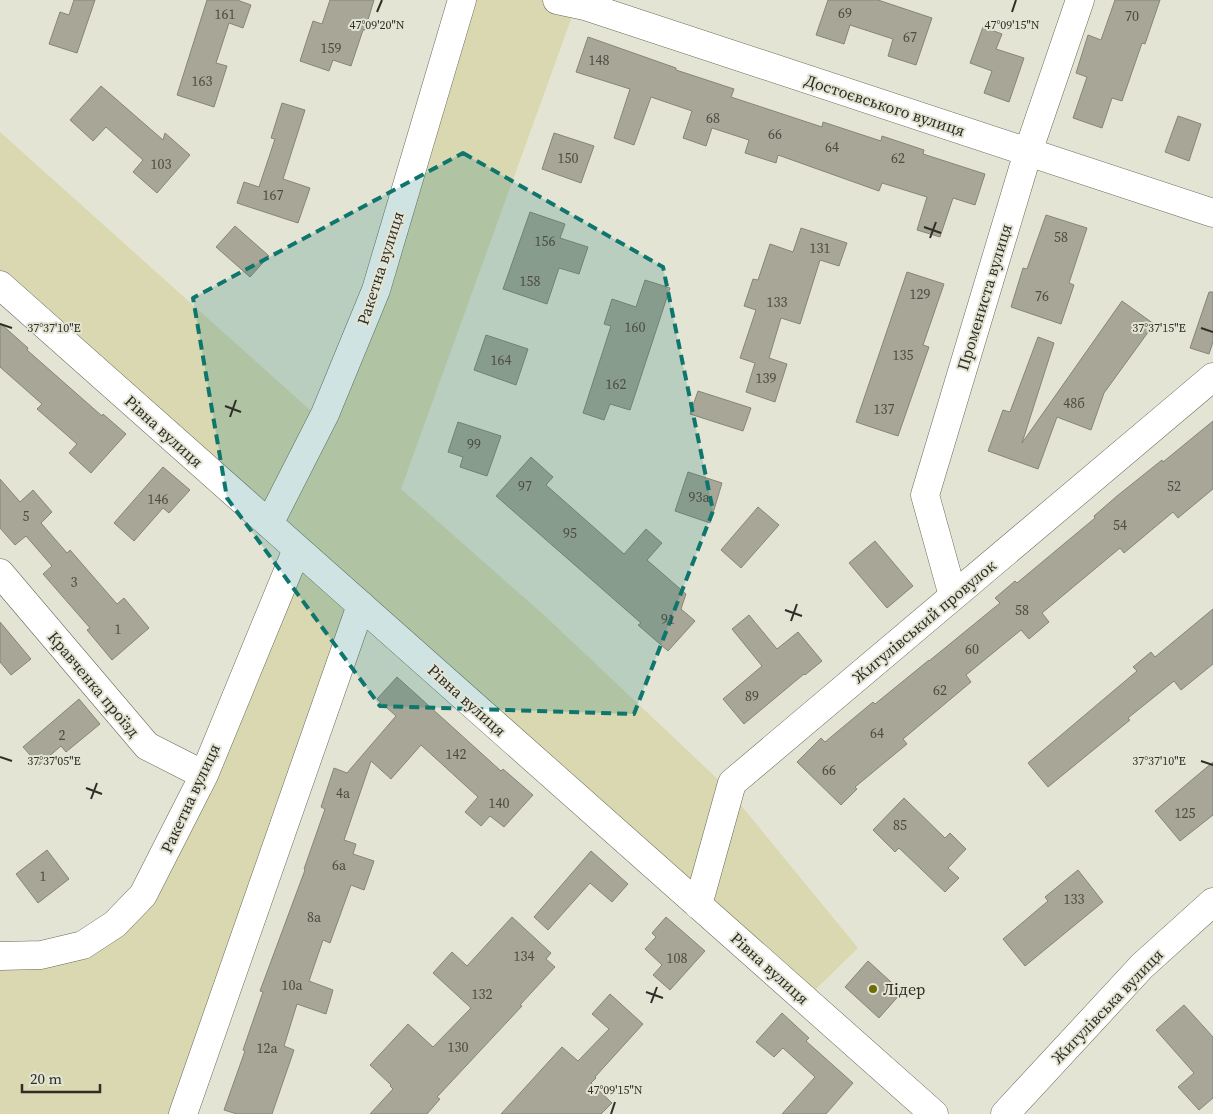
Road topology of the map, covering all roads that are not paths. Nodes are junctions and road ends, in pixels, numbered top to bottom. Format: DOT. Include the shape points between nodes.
graph roads {
  1 [pos="462,0"];
  2 [pos="557,0"];
  3 [pos="1080,0"];
  4 [pos="1028,152"];
  5 [pos="1213,213"];
  6 [pos="0,285"];
  7 [pos="1213,377"];
  8 [pos="269,524"];
  9 [pos="297,549"];
  10 [pos="0,573"];
  11 [pos="953,596"];
  12 [pos="361,606"];
  13 [pos="204,775"];
  14 [pos="1213,902"];
  15 [pos="698,905"];
  16 [pos="0,956"];
  17 [pos="183,1114"];
  18 [pos="934,1114"];
  19 [pos="1005,1114"];
  1 -- 8 [label="street, Ракетна вулиця" via="376,290 325,414"];
  2 -- 4 [label="street, Достоєвського вулиця" via="585,6"];
  3 -- 4 [label="street, Промениста вулиця"];
  4 -- 5 [label="street, Достоєвського вулиця"];
  4 -- 11 [label="street, Промениста вулиця" via="925,495"];
  6 -- 8 [label="street, Рівна вулиця"];
  7 -- 11 [label="street, Жигулівський провулок"];
  8 -- 9 [label="street, Рівна вулиця"];
  9 -- 12 [label="street, Рівна вулиця"];
  9 -- 13 [label="street, Ракетна вулиця"];
  10 -- 13 [label="street, Кравченка проїзд" via="147,746"];
  11 -- 15 [label="street, Жигулівський провулок" via="732,783"];
  12 -- 15 [label="street, Рівна вулиця"];
  12 -- 17 [label="street"];
  13 -- 16 [label="street, Ракетна вулиця" via="143,895 115,924 83,945 41,955"];
  14 -- 19 [label="street, Жигулівська вулиця" via="1142,966"];
  15 -- 18 [label="street, Рівна вулиця"];
}
